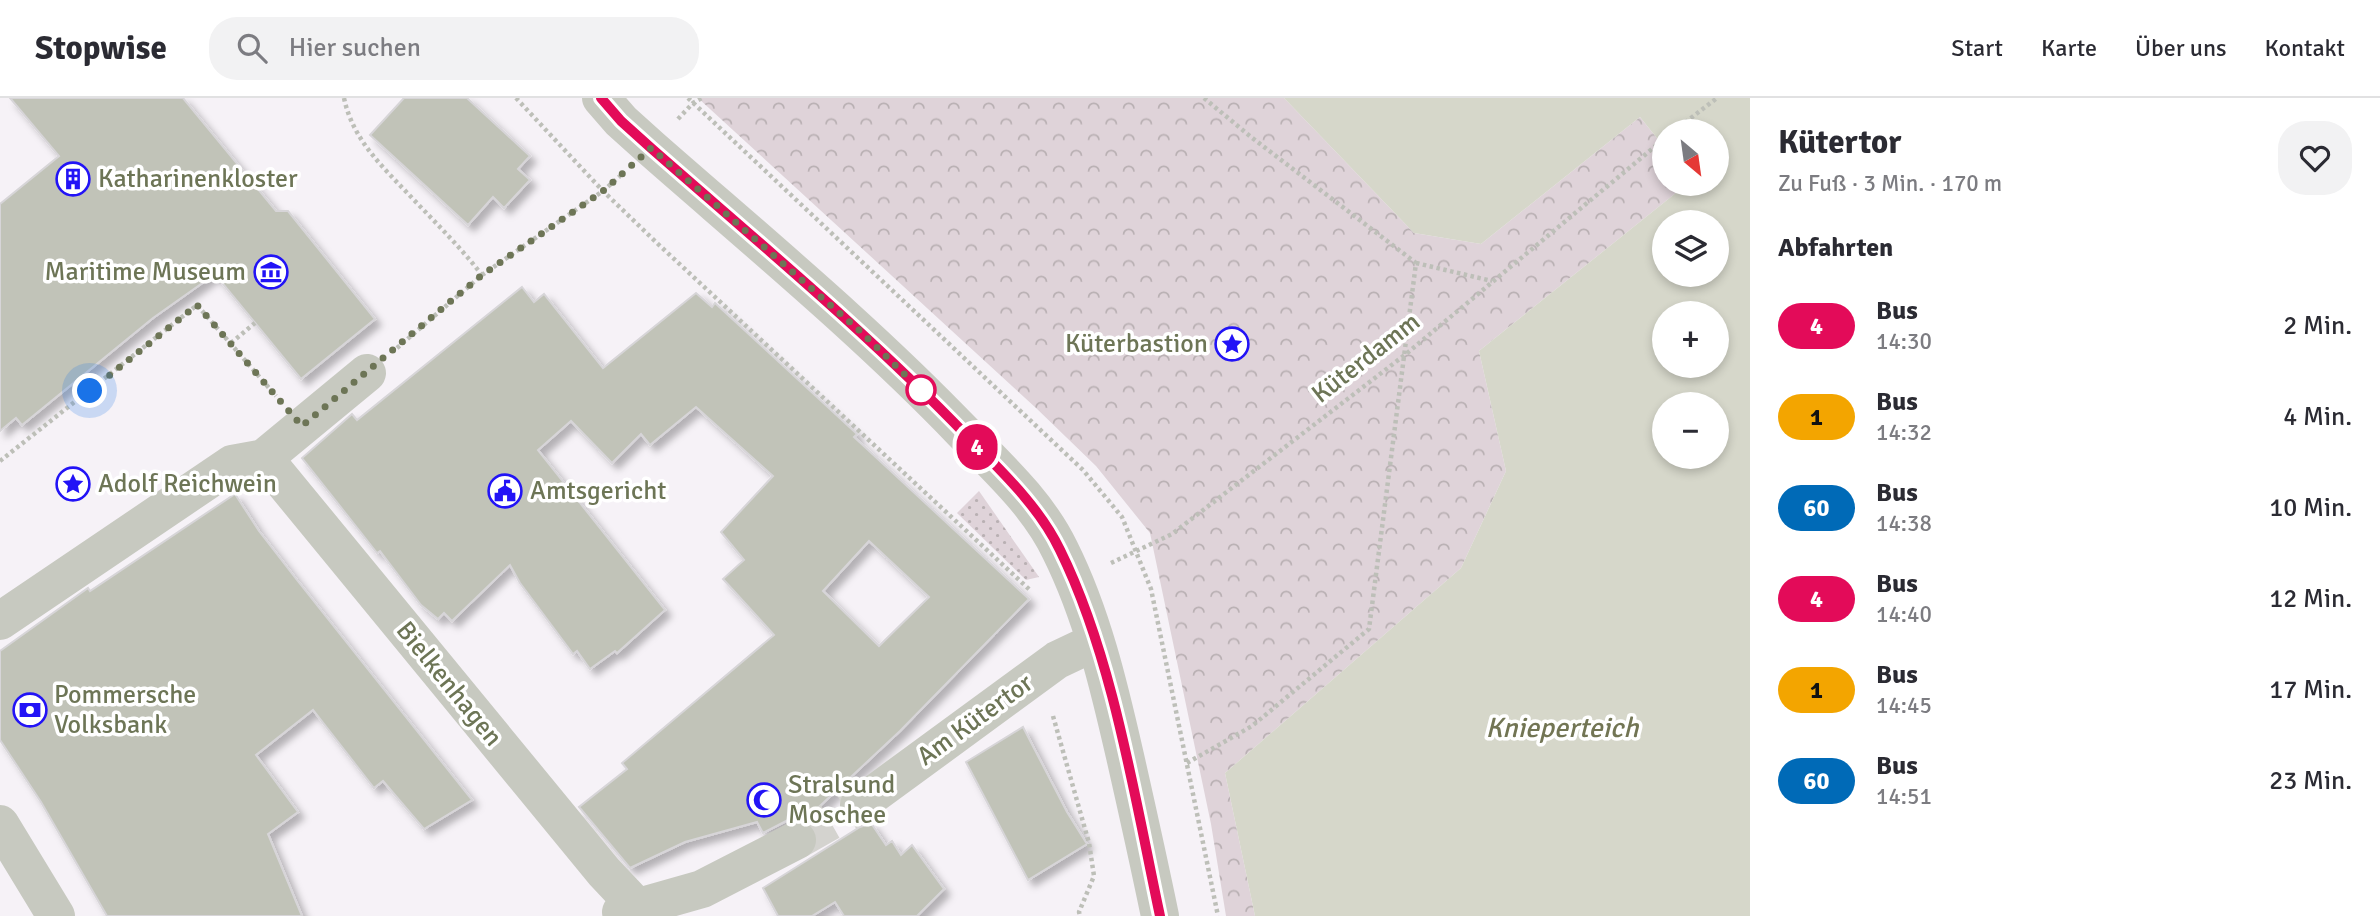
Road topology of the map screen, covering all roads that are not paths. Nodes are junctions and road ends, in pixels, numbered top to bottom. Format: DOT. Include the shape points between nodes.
graph roads {
  1 [pos="601,98"];
  2 [pos="367,373"];
  3 [pos="264,458"];
  4 [pos="0,621"];
  5 [pos="1096,642"];
  6 [pos="859,805"];
  7 [pos="0,824"];
  8 [pos="797,840"];
  9 [pos="632,913"];
  10 [pos="56,916"];
  11 [pos="1160,916"];
  1 -- 5 [label="street" via="651,148 860,331 1039,514 1060,548"];
  2 -- 3 [label="street"];
  3 -- 4 [label="street" via="232,464"];
  3 -- 9 [label="street, Bielkenhagen" via="604,872"];
  5 -- 6 [label="street, Am Kütertor" via="1057,660"];
  5 -- 11 [label="street"];
  7 -- 10 [label="street"];
  8 -- 9 [label="street" via="702,889"];
}
